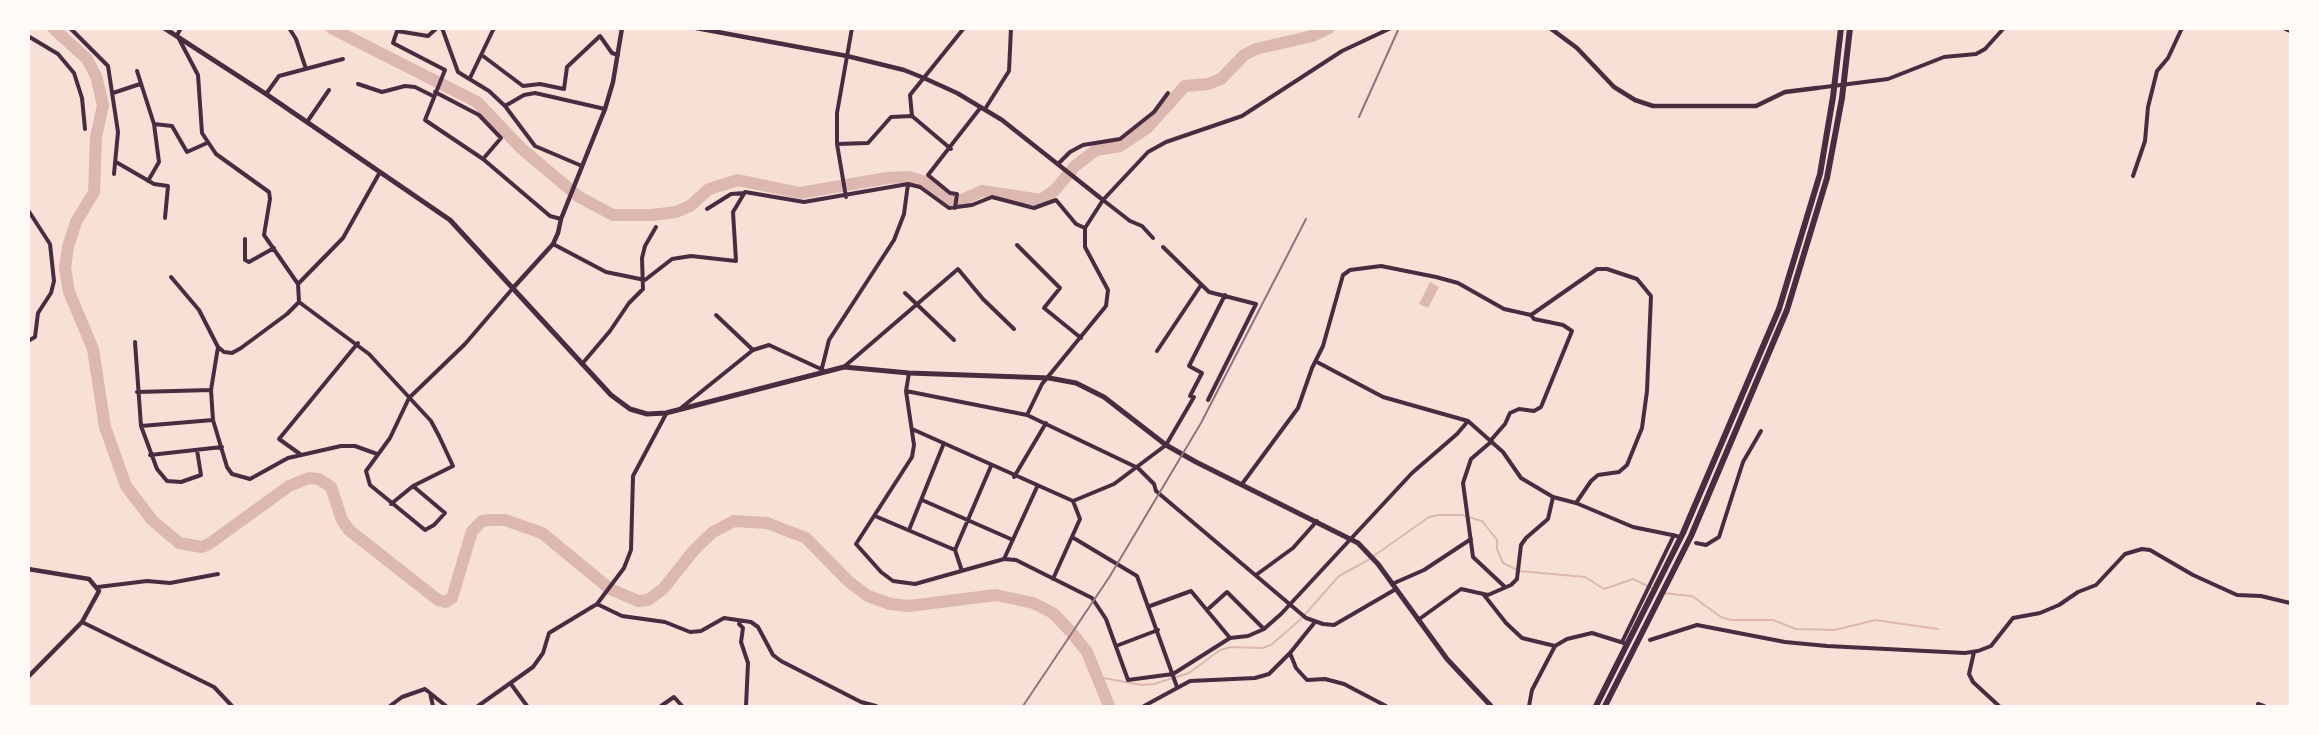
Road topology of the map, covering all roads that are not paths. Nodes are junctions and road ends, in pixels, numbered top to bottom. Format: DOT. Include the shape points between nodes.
graph roads {
  1 [pos="70,28"];
  2 [pos="164,28"];
  3 [pos="181,28"];
  4 [pos="289,28"];
  5 [pos="439,28"];
  6 [pos="494,28"];
  7 [pos="622,28"];
  8 [pos="696,28"];
  9 [pos="852,28"];
  10 [pos="964,28"];
  11 [pos="1011,28"];
  12 [pos="1390,28"];
  13 [pos="1550,28"];
  14 [pos="1841,28"];
  15 [pos="1850,28"];
  16 [pos="2004,28"];
  17 [pos="2182,28"];
  18 [pos="2283,28"];
  19 [pos="2290,31"];
  20 [pos="177,35"];
  21 [pos="28,36"];
  22 [pos="618,55"];
  23 [pos="483,56"];
  24 [pos="847,56"];
  25 [pos="343,59"];
  26 [pos="306,69"];
  27 [pos="137,71"];
  28 [pos="470,78"];
  29 [pos="924,78"];
  30 [pos="140,84"];
  31 [pos="358,84"];
  32 [pos="1817,88"];
  33 [pos="329,90"];
  34 [pos="435,92"];
  35 [pos="113,93"];
  36 [pos="1168,93"];
  37 [pos="266,94"];
  38 [pos="505,106"];
  39 [pos="983,108"];
  40 [pos="605,109"];
  41 [pos="912,116"];
  42 [pos="307,122"];
  43 [pos="154,124"];
  44 [pos="85,129"];
  45 [pos="207,143"];
  46 [pos="837,144"];
  47 [pos="951,149"];
  48 [pos="483,159"];
  49 [pos="116,162"];
  50 [pos="582,166"];
  51 [pos="1060,166"];
  52 [pos="380,172"];
  53 [pos="114,174"];
  54 [pos="2133,176"];
  55 [pos="148,182"];
  56 [pos="908,184"];
  57 [pos="745,192"];
  58 [pos="846,196"];
  59 [pos="1103,200"];
  60 [pos="955,208"];
  61 [pos="708,209"];
  62 [pos="28,210"];
  63 [pos="165,218"];
  64 [pos="561,219"];
  65 [pos="656,227"];
  66 [pos="1085,228"];
  67 [pos="1153,238"];
  68 [pos="245,239"];
  69 [pos="553,243"];
  70 [pos="1017,245"];
  71 [pos="1163,247"];
  72 [pos="274,248"];
  73 [pos="171,277"];
  74 [pos="645,280"];
  75 [pos="298,284"];
  76 [pos="1201,285"];
  77 [pos="513,288"];
  78 [pos="905,293"];
  79 [pos="1225,296"];
  80 [pos="299,302"];
  81 [pos="916,305"];
  82 [pos="716,315"];
  83 [pos="1531,315"];
  84 [pos="1014,329"];
  85 [pos="1081,338"];
  86 [pos="954,340"];
  87 [pos="28,341"];
  88 [pos="135,342"];
  89 [pos="358,344"];
  90 [pos="218,347"];
  91 [pos="753,350"];
  92 [pos="1157,351"];
  93 [pos="1317,362"];
  94 [pos="582,364"];
  95 [pos="844,367"];
  96 [pos="823,369"];
  97 [pos="909,373"];
  98 [pos="1049,378"];
  99 [pos="211,390"];
  100 [pos="906,391"];
  101 [pos="137,392"];
  102 [pos="409,398"];
  103 [pos="1208,400"];
  104 [pos="679,410"];
  105 [pos="666,413"];
  106 [pos="1027,415"];
  107 [pos="213,420"];
  108 [pos="1468,421"];
  109 [pos="1046,423"];
  110 [pos="141,426"];
  111 [pos="911,428"];
  112 [pos="1761,431"];
  113 [pos="1492,440"];
  114 [pos="944,443"];
  115 [pos="1166,445"];
  116 [pos="222,447"];
  117 [pos="197,450"];
  118 [pos="377,454"];
  119 [pos="150,455"];
  120 [pos="301,455"];
  121 [pos="991,466"];
  122 [pos="1138,468"];
  123 [pos="1014,477"];
  124 [pos="1242,484"];
  125 [pos="413,486"];
  126 [pos="1037,487"];
  127 [pos="1553,497"];
  128 [pos="922,500"];
  129 [pos="1072,501"];
  130 [pos="1576,503"];
  131 [pos="390,504"];
  132 [pos="875,516"];
  133 [pos="969,521"];
  134 [pos="1317,521"];
  135 [pos="909,531"];
  136 [pos="1072,537"];
  137 [pos="1349,538"];
  138 [pos="1471,539"];
  139 [pos="1013,540"];
  140 [pos="1696,543"];
  141 [pos="955,550"];
  142 [pos="1004,559"];
  143 [pos="28,569"];
  144 [pos="962,571"];
  145 [pos="218,574"];
  146 [pos="1256,575"];
  147 [pos="1053,579"];
  148 [pos="98,587"];
  149 [pos="1394,587"];
  150 [pos="1505,587"];
  151 [pos="1484,594"];
  152 [pos="599,602"];
  153 [pos="2290,603"];
  154 [pos="1291,604"];
  155 [pos="1149,606"];
  156 [pos="1207,610"];
  157 [pos="1418,620"];
  158 [pos="740,621"];
  159 [pos="82,622"];
  160 [pos="1315,622"];
  161 [pos="1264,629"];
  162 [pos="1158,630"];
  163 [pos="1230,638"];
  164 [pos="1650,640"];
  165 [pos="1116,646"];
  166 [pos="1555,646"];
  167 [pos="1974,652"];
  168 [pos="1290,653"];
  169 [pos="1173,674"];
  170 [pos="28,677"];
  171 [pos="511,684"];
  172 [pos="1177,685"];
  173 [pos="429,693"];
  174 [pos="2258,704"];
  175 [pos="232,706"];
  176 [pos="390,706"];
  177 [pos="433,706"];
  178 [pos="446,706"];
  179 [pos="478,706"];
  180 [pos="527,706"];
  181 [pos="661,706"];
  182 [pos="682,706"];
  183 [pos="746,706"];
  184 [pos="876,706"];
  185 [pos="1144,706"];
  186 [pos="1386,706"];
  187 [pos="1491,706"];
  188 [pos="1529,706"];
  189 [pos="1596,706"];
  190 [pos="1605,706"];
  191 [pos="1999,706"];
  192 [pos="2264,706"];
  1 -- 35 [label="street" via="108,66"];
  2 -- 20 [label="main road"];
  3 -- 20 [label="street"];
  4 -- 26 [label="street"];
  5 -- 28 [label="street" via="450,45 455,68"];
  5 -- 34 [label="street" via="428,36 397,31 393,43 445,70"];
  6 -- 23 [label="street"];
  7 -- 22 [label="street"];
  8 -- 24 [label="street"];
  9 -- 24 [label="street"];
  10 -- 29 [label="street"];
  11 -- 39 [label="street" via="1009,71"];
  12 -- 59 [label="street" via="1342,51 1242,116 1157,146"];
  13 -- 32 [label="street" via="1577,48 1614,87 1653,106 1756,106 1785,92"];
  14 -- 189 [label="highway" via="1820,174 1779,309 1683,533"];
  15 -- 190 [label="highway" via="1827,178 1787,310 1690,536"];
  16 -- 32 [label="street" via="1976,54 1944,57 1903,75"];
  17 -- 54 [label="street" via="2168,58 2157,70 2142,152"];
  18 -- 19 [label="street"];
  20 -- 37 [label="main road"];
  20 -- 45 [label="street" via="198,75 202,133"];
  21 -- 44 [label="street" via="58,54 74,73 82,98"];
  22 -- 23 [label="street" via="600,36 567,67 564,89 540,84 523,86"];
  22 -- 40 [label="street"];
  23 -- 28 [label="street"];
  24 -- 29 [label="street"];
  24 -- 46 [label="street" via="837,113"];
  25 -- 26 [label="street"];
  26 -- 37 [label="street" via="279,76"];
  27 -- 30 [label="street"];
  28 -- 38 [label="street"];
  29 -- 39 [label="street"];
  29 -- 41 [label="street" via="910,95"];
  30 -- 35 [label="street"];
  30 -- 43 [label="street"];
  31 -- 34 [label="street" via="382,92 405,86"];
  33 -- 42 [label="street"];
  34 -- 48 [label="street" via="425,120"];
  34 -- 48 [label="street" via="479,115 501,138"];
  35 -- 49 [label="street" via="118,132"];
  36 -- 51 [label="street" via="1154,112 1120,139 1083,145 1070,152"];
  37 -- 42 [label="main road"];
  38 -- 40 [label="street" via="535,93"];
  38 -- 50 [label="street" via="535,146"];
  39 -- 47 [label="street"];
  39 -- 51 [label="street"];
  40 -- 50 [label="street"];
  41 -- 46 [label="street" via="891,117 868,143"];
  41 -- 47 [label="street"];
  42 -- 52 [label="main road"];
  43 -- 45 [label="street" via="172,126 187,152"];
  43 -- 55 [label="street" via="159,162"];
  45 -- 72 [label="street" via="268,192 264,234"];
  46 -- 58 [label="street"];
  47 -- 60 [label="street" via="928,175 957,194"];
  48 -- 64 [label="street" via="550,216"];
  49 -- 53 [label="street"];
  49 -- 55 [label="street"];
  50 -- 64 [label="street"];
  51 -- 59 [label="street"];
  52 -- 75 [label="street" via="343,238"];
  52 -- 77 [label="main road" via="450,220"];
  55 -- 63 [label="street" via="168,186"];
  56 -- 58 [label="street"];
  56 -- 60 [label="street"];
  56 -- 96 [label="street" via="904,214 894,240 829,340"];
  57 -- 58 [label="street" via="804,202"];
  57 -- 61 [label="street" via="731,194"];
  57 -- 74 [label="street" via="733,212 736,261 691,256 672,259"];
  59 -- 66 [label="street"];
  59 -- 67 [label="street"];
  60 -- 66 [label="street" via="992,197 1034,208 1056,200 1076,224"];
  62 -- 87 [label="street" via="50,244 54,281 38,313 35,337"];
  64 -- 69 [label="street"];
  65 -- 74 [label="street" via="642,258"];
  66 -- 85 [label="street" via="1085,247 1106,282 1108,298 1104,311"];
  68 -- 72 [label="street" via="245,260 249,262"];
  69 -- 74 [label="street" via="606,272"];
  69 -- 77 [label="street"];
  70 -- 85 [label="street" via="1060,288 1044,308"];
  71 -- 76 [label="street"];
  72 -- 75 [label="street"];
  73 -- 90 [label="street" via="199,310"];
  74 -- 94 [label="street" via="643,289"];
  75 -- 80 [label="street"];
  76 -- 79 [label="street" via="1209,292"];
  76 -- 92 [label="street"];
  77 -- 94 [label="main road"];
  77 -- 102 [label="street" via="465,344"];
  78 -- 81 [label="street"];
  79 -- 103 [label="street" via="1256,304"];
  79 -- 115 [label="street" via="1189,366 1202,373"];
  80 -- 89 [label="street"];
  80 -- 90 [label="street" via="232,353"];
  81 -- 84 [label="street" via="958,269"];
  81 -- 86 [label="street"];
  81 -- 95 [label="street"];
  82 -- 91 [label="street"];
  83 -- 93 [label="street" via="1504,309 1458,283 1381,266 1359,267 1343,275"];
  83 -- 113 [label="street" via="1572,331 1541,407 1510,413"];
  83 -- 130 [label="street" via="1597,269 1607,268 1637,279 1651,296 1642,428 1627,465 1619,472 1598,475"];
  85 -- 98 [label="street"];
  88 -- 101 [label="street"];
  89 -- 102 [label="street"];
  89 -- 120 [label="street" via="279,438"];
  90 -- 99 [label="street"];
  91 -- 96 [label="street" via="769,345"];
  91 -- 104 [label="street"];
  93 -- 108 [label="street" via="1383,397"];
  93 -- 124 [label="street" via="1298,408"];
  94 -- 105 [label="main road" via="630,409 647,414"];
  95 -- 96 [label="main road"];
  95 -- 97 [label="main road"];
  96 -- 104 [label="main road"];
  97 -- 98 [label="main road"];
  97 -- 100 [label="street"];
  98 -- 106 [label="street" via="1035,394"];
  98 -- 115 [label="main road" via="1076,383 1104,397"];
  99 -- 101 [label="street"];
  99 -- 107 [label="street"];
  100 -- 106 [label="street"];
  100 -- 111 [label="street"];
  101 -- 110 [label="street"];
  102 -- 118 [label="street" via="390,438"];
  102 -- 125 [label="street" via="431,421 453,466"];
  104 -- 105 [label="main road"];
  105 -- 152 [label="street" via="633,476 632,550"];
  106 -- 109 [label="street"];
  107 -- 110 [label="street"];
  107 -- 116 [label="street"];
  108 -- 113 [label="street"];
  108 -- 137 [label="street" via="1422,462"];
  109 -- 122 [label="street"];
  109 -- 123 [label="street"];
  110 -- 119 [label="street"];
  111 -- 114 [label="street"];
  111 -- 132 [label="street" via="912,457"];
  112 -- 140 [label="street" via="1743,462 1719,537 1706,545"];
  113 -- 127 [label="street" via="1521,478"];
  113 -- 138 [label="street" via="1471,459 1464,475"];
  114 -- 121 [label="street"];
  114 -- 128 [label="street"];
  115 -- 122 [label="street"];
  115 -- 124 [label="main road"];
  116 -- 117 [label="street"];
  116 -- 120 [label="street" via="226,467 232,474 250,479 276,462"];
  117 -- 119 [label="street"];
  117 -- 119 [label="street" via="201,475 181,482 167,481"];
  118 -- 120 [label="street" via="355,446"];
  118 -- 131 [label="street" via="366,471 370,485"];
  121 -- 123 [label="street"];
  121 -- 133 [label="street"];
  122 -- 129 [label="street" via="1114,484"];
  122 -- 146 [label="street" via="1156,491"];
  123 -- 126 [label="street"];
  124 -- 134 [label="main road"];
  125 -- 131 [label="street"];
  125 -- 131 [label="street" via="445,513 434,525 425,530"];
  126 -- 129 [label="street"];
  126 -- 139 [label="street"];
  127 -- 130 [label="street"];
  127 -- 150 [label="street" via="1548,519 1521,545 1517,579"];
  128 -- 133 [label="street"];
  128 -- 135 [label="street"];
  129 -- 136 [label="street" via="1080,519"];
  130 -- 166 [label="street" via="1633,526 1676,536 1623,643 1592,633"];
  132 -- 135 [label="street"];
  132 -- 144 [label="street" via="856,544 893,581 915,584"];
  133 -- 139 [label="street"];
  133 -- 141 [label="street"];
  134 -- 137 [label="main road"];
  134 -- 146 [label="street" via="1293,548"];
  135 -- 141 [label="street"];
  136 -- 147 [label="street"];
  136 -- 155 [label="street" via="1132,571"];
  137 -- 149 [label="main road" via="1365,549"];
  137 -- 154 [label="street"];
  138 -- 149 [label="street"];
  138 -- 150 [label="street" via="1473,557"];
  139 -- 142 [label="street"];
  141 -- 144 [label="street"];
  142 -- 144 [label="street"];
  142 -- 147 [label="street" via="1016,560"];
  143 -- 148 [label="street" via="89,579"];
  145 -- 148 [label="street" via="181,582 147,581"];
  146 -- 154 [label="street"];
  147 -- 165 [label="street" via="1092,598 1106,619"];
  148 -- 159 [label="street" via="94,603"];
  149 -- 157 [label="main road"];
  149 -- 160 [label="street" via="1334,625"];
  150 -- 151 [label="street"];
  151 -- 157 [label="street" via="1461,589"];
  151 -- 166 [label="street" via="1522,638"];
  152 -- 158 [label="street" via="622,616 665,622 690,632 724,618"];
  152 -- 171 [label="street" via="549,633 540,659"];
  153 -- 167 [label="street" via="2237,595 2142,549 2125,554 2096,585 2060,605 2013,618 1991,646"];
  154 -- 160 [label="street"];
  154 -- 161 [label="street"];
  155 -- 156 [label="street" via="1191,591"];
  155 -- 162 [label="street"];
  156 -- 161 [label="street" via="1227,592"];
  156 -- 163 [label="street"];
  157 -- 187 [label="main road"];
  158 -- 183 [label="street" via="748,663"];
  158 -- 184 [label="street" via="758,627 773,655 781,661"];
  159 -- 170 [label="street"];
  159 -- 175 [label="street" via="214,687"];
  160 -- 168 [label="street"];
  161 -- 163 [label="street"];
  162 -- 165 [label="street"];
  162 -- 169 [label="street"];
  163 -- 169 [label="street"];
  164 -- 167 [label="street" via="1697,625 1785,642"];
  165 -- 169 [label="street" via="1128,680"];
  166 -- 188 [label="street" via="1532,690"];
  167 -- 191 [label="street" via="1969,674"];
  168 -- 172 [label="street" via="1262,676"];
  168 -- 186 [label="street" via="1307,680 1344,684"];
  169 -- 172 [label="street"];
  171 -- 179 [label="street"];
  171 -- 180 [label="street"];
  172 -- 185 [label="street"];
  173 -- 176 [label="street" via="420,690"];
  173 -- 177 [label="street"];
  173 -- 178 [label="street"];
  174 -- 192 [label="street"];
  181 -- 182 [label="street" via="674,697"];
}
